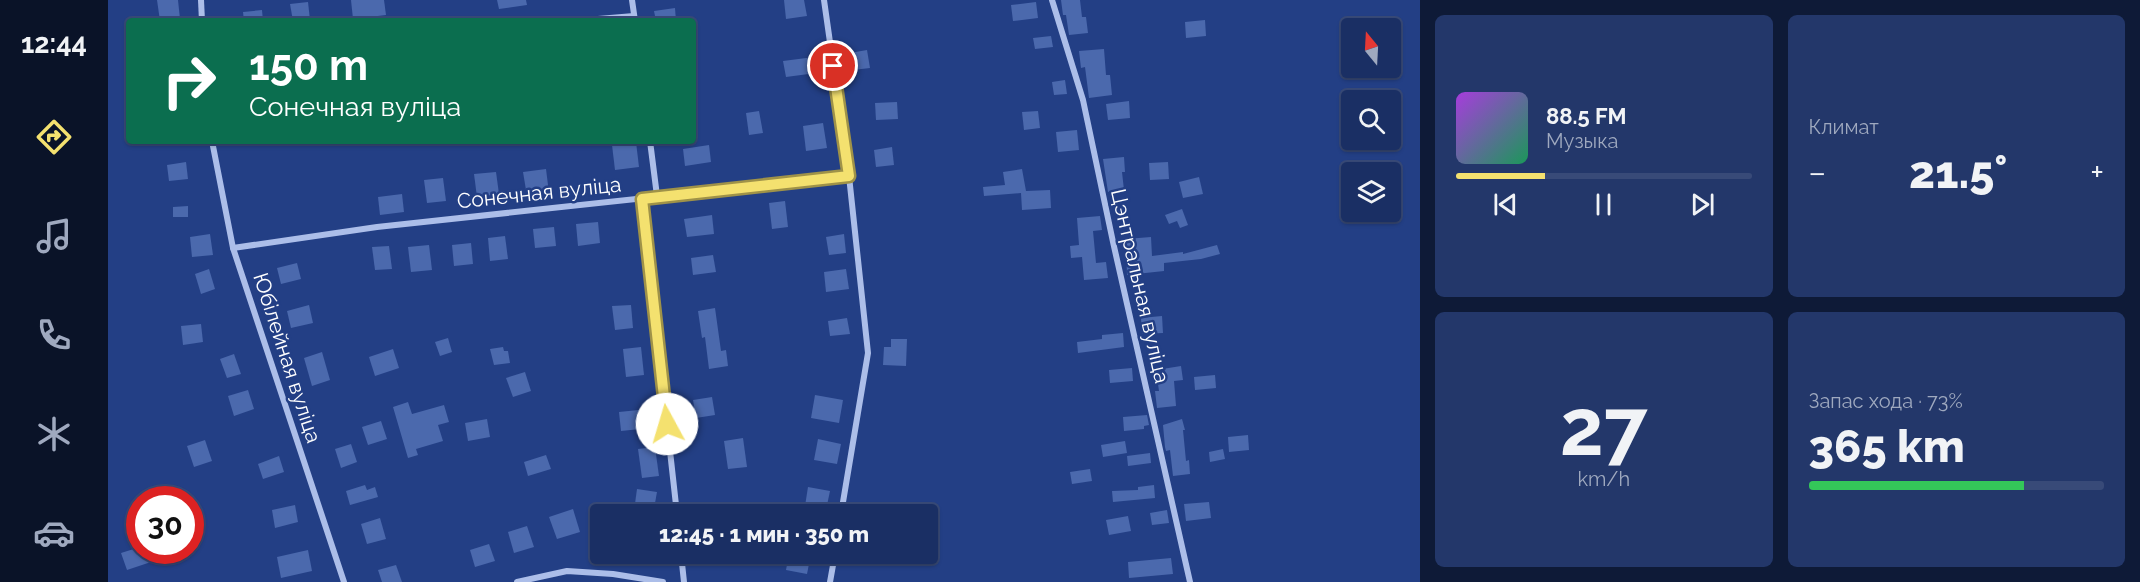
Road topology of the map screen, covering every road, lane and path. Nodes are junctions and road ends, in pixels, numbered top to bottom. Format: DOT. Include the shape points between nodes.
graph roads {
  1 [pos="201,0"];
  2 [pos="632,0"];
  3 [pos="824,0"];
  4 [pos="1052,0"];
  5 [pos="202,18"];
  6 [pos="635,18"];
  7 [pos="213,144"];
  8 [pos="650,144"];
  9 [pos="849,176"];
  10 [pos="657,196"];
  11 [pos="642,199"];
  12 [pos="233,248"];
  13 [pos="675,504"];
  14 [pos="843,504"];
  15 [pos="682,564"];
  16 [pos="833,564"];
  17 [pos="344,582"];
  18 [pos="517,582"];
  19 [pos="663,582"];
  20 [pos="684,582"];
  21 [pos="830,582"];
  22 [pos="1190,582"];
  1 -- 5 [label="street"];
  2 -- 6 [label="street"];
  3 -- 9 [label="street"];
  4 -- 22 [label="street, Цэнтральная вуліца" via="1083,100"];
  7 -- 12 [label="street, Юбілейная вуліца"];
  8 -- 10 [label="street"];
  9 -- 10 [label="street, Сонечная вуліца"];
  9 -- 14 [label="street" via="868,353"];
  10 -- 11 [label="street, Сонечная вуліца"];
  11 -- 12 [label="street, Сонечная вуліца" via="377,227"];
  11 -- 13 [label="street"];
  12 -- 17 [label="street, Юбілейная вуліца"];
  15 -- 20 [label="street"];
  16 -- 21 [label="street"];
  18 -- 19 [label="street" via="567,571"];
}
